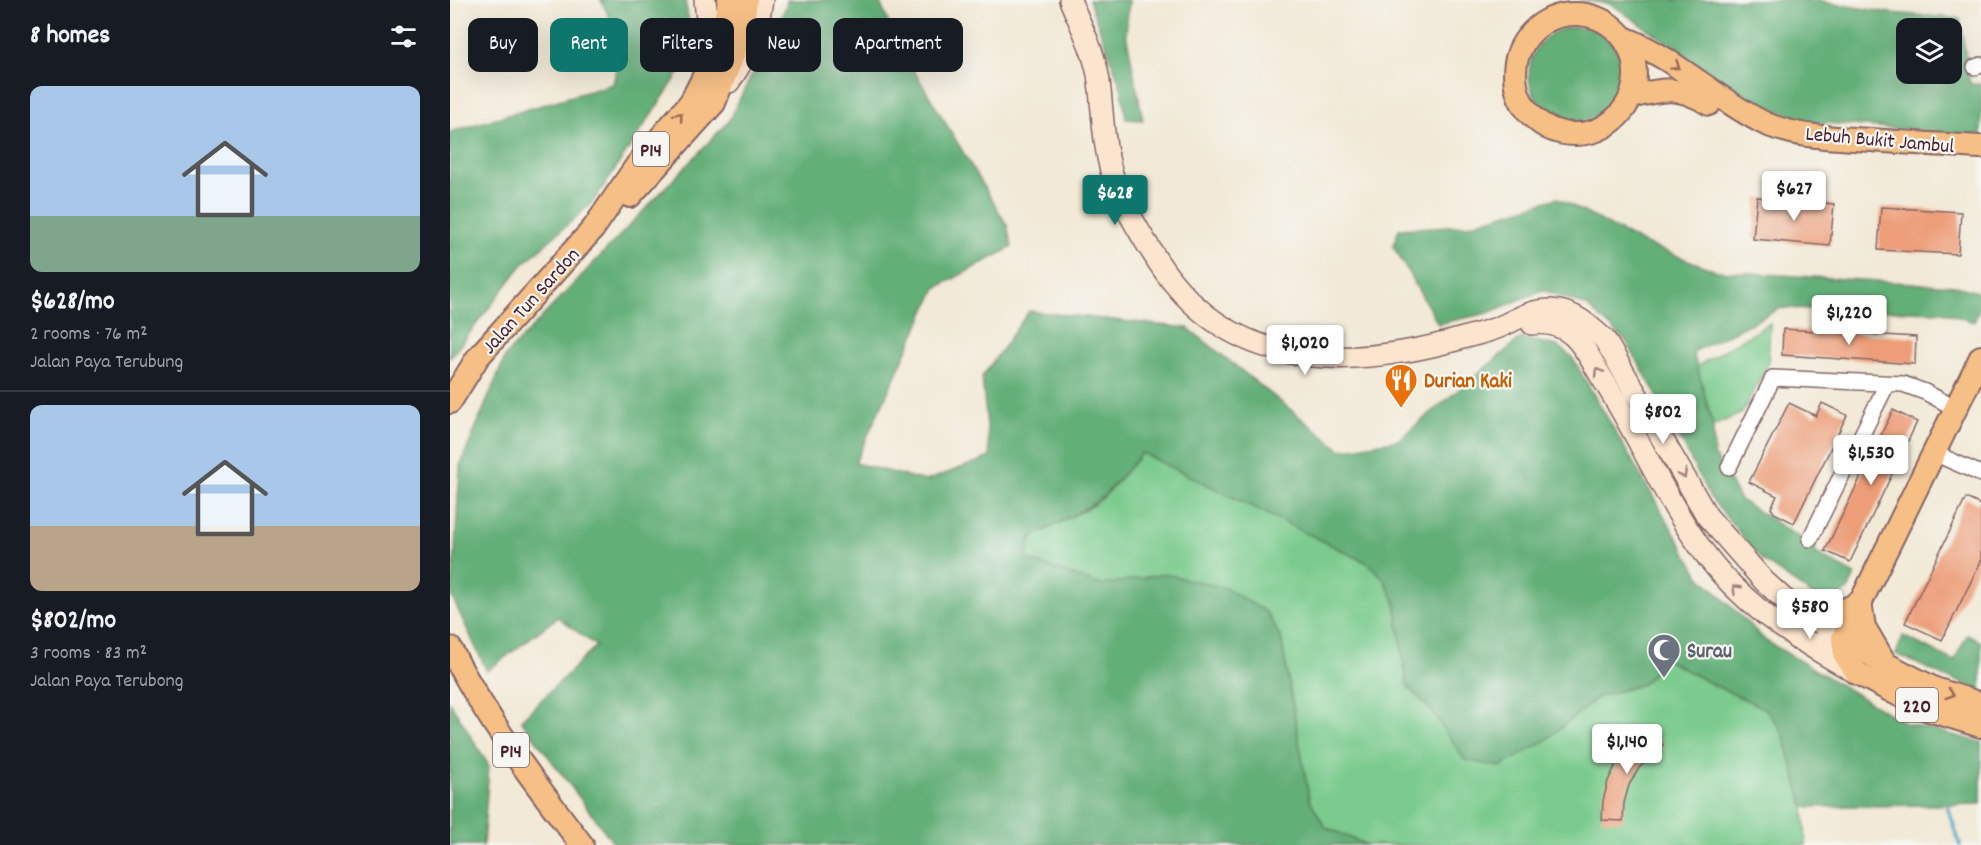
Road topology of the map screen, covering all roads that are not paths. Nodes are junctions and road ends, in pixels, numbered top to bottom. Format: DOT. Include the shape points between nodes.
graph roads {
  1 [pos="705,0"];
  2 [pos="729,0"];
  3 [pos="746,0"];
  4 [pos="762,0"];
  5 [pos="1071,0"];
  6 [pos="707,18"];
  7 [pos="726,18"];
  8 [pos="1624,39"];
  9 [pos="706,72"];
  10 [pos="1631,97"];
  11 [pos="714,103"];
  12 [pos="1980,158"];
  13 [pos="593,229"];
  14 [pos="1504,325"];
  15 [pos="1981,357"];
  16 [pos="1887,384"];
  17 [pos="450,402"];
  18 [pos="1955,408"];
  19 [pos="1934,453"];
  20 [pos="1729,467"];
  21 [pos="1981,474"];
  22 [pos="1810,539"];
  23 [pos="1860,602"];
  24 [pos="1798,610"];
  25 [pos="1843,638"];
  26 [pos="1797,639"];
  27 [pos="450,648"];
  28 [pos="1886,664"];
  29 [pos="1857,673"];
  30 [pos="1981,704"];
  31 [pos="1981,726"];
  32 [pos="582,845"];
  1 -- 6 [label="main road, Jalan Tun Sardon / P14"];
  2 -- 7 [label="main road"];
  3 -- 11 [label="main road" via="742,32"];
  4 -- 11 [label="main road, Jalan Tun Sardon / P14" via="753,40 737,72"];
  5 -- 14 [label="main road, 220" via="1099,80 1106,150 1114,181 1166,274 1208,317 1267,348 1330,359 1433,346"];
  8 -- 10 [label="main road" via="1633,57 1636,77"];
  8 -- 10 [label="main road" via="1611,25 1593,16 1555,17 1525,41 1516,58 1514,78 1527,112 1557,132 1575,135 1609,124"];
  8 -- 12 [label="main road, Lebuh Bukit Jambul, one-way" via="1648,48 1756,118 1787,130"];
  13 -- 9 [label="main road, Jalan Tun Sardon / P14, one-way" via="637,165 691,102"];
  10 -- 12 [label="main road, Lebuh Bukit Jambul" via="1671,89 1684,91 1759,135 1821,152"];
  11 -- 13 [label="main road, Jalan Tun Sardon / P14" via="625,202"];
  13 -- 17 [label="main road, Jalan Tun Sardon / P14" via="478,357"];
  14 -- 24 [label="main road, 220, one-way" via="1532,312 1551,310 1570,314 1597,332 1707,516 1764,581"];
  26 -- 14 [label="main road, 220, one-way" via="1761,613 1709,559 1572,334 1539,322"];
  15 -- 18 [label="main road"];
  16 -- 18 [label="street" via="1914,387"];
  16 -- 20 [label="street" via="1773,378"];
  16 -- 22 [label="street"];
  18 -- 19 [label="main road"];
  19 -- 21 [label="street"];
  19 -- 23 [label="main road"];
  23 -- 24 [label="main road" via="1832,615"];
  23 -- 25 [label="main road"];
  23 -- 28 [label="main road" via="1864,627"];
  24 -- 25 [label="main road, 220"];
  25 -- 26 [label="main road" via="1824,646"];
  25 -- 28 [label="main road, 220"];
  25 -- 29 [label="main road" via="1845,655"];
  26 -- 29 [label="main road, 220"];
  27 -- 32 [label="main road, P14" via="504,739"];
  28 -- 30 [label="main road, 220, one-way" via="1935,689"];
  29 -- 31 [label="main road, 220" via="1926,710"];
}
